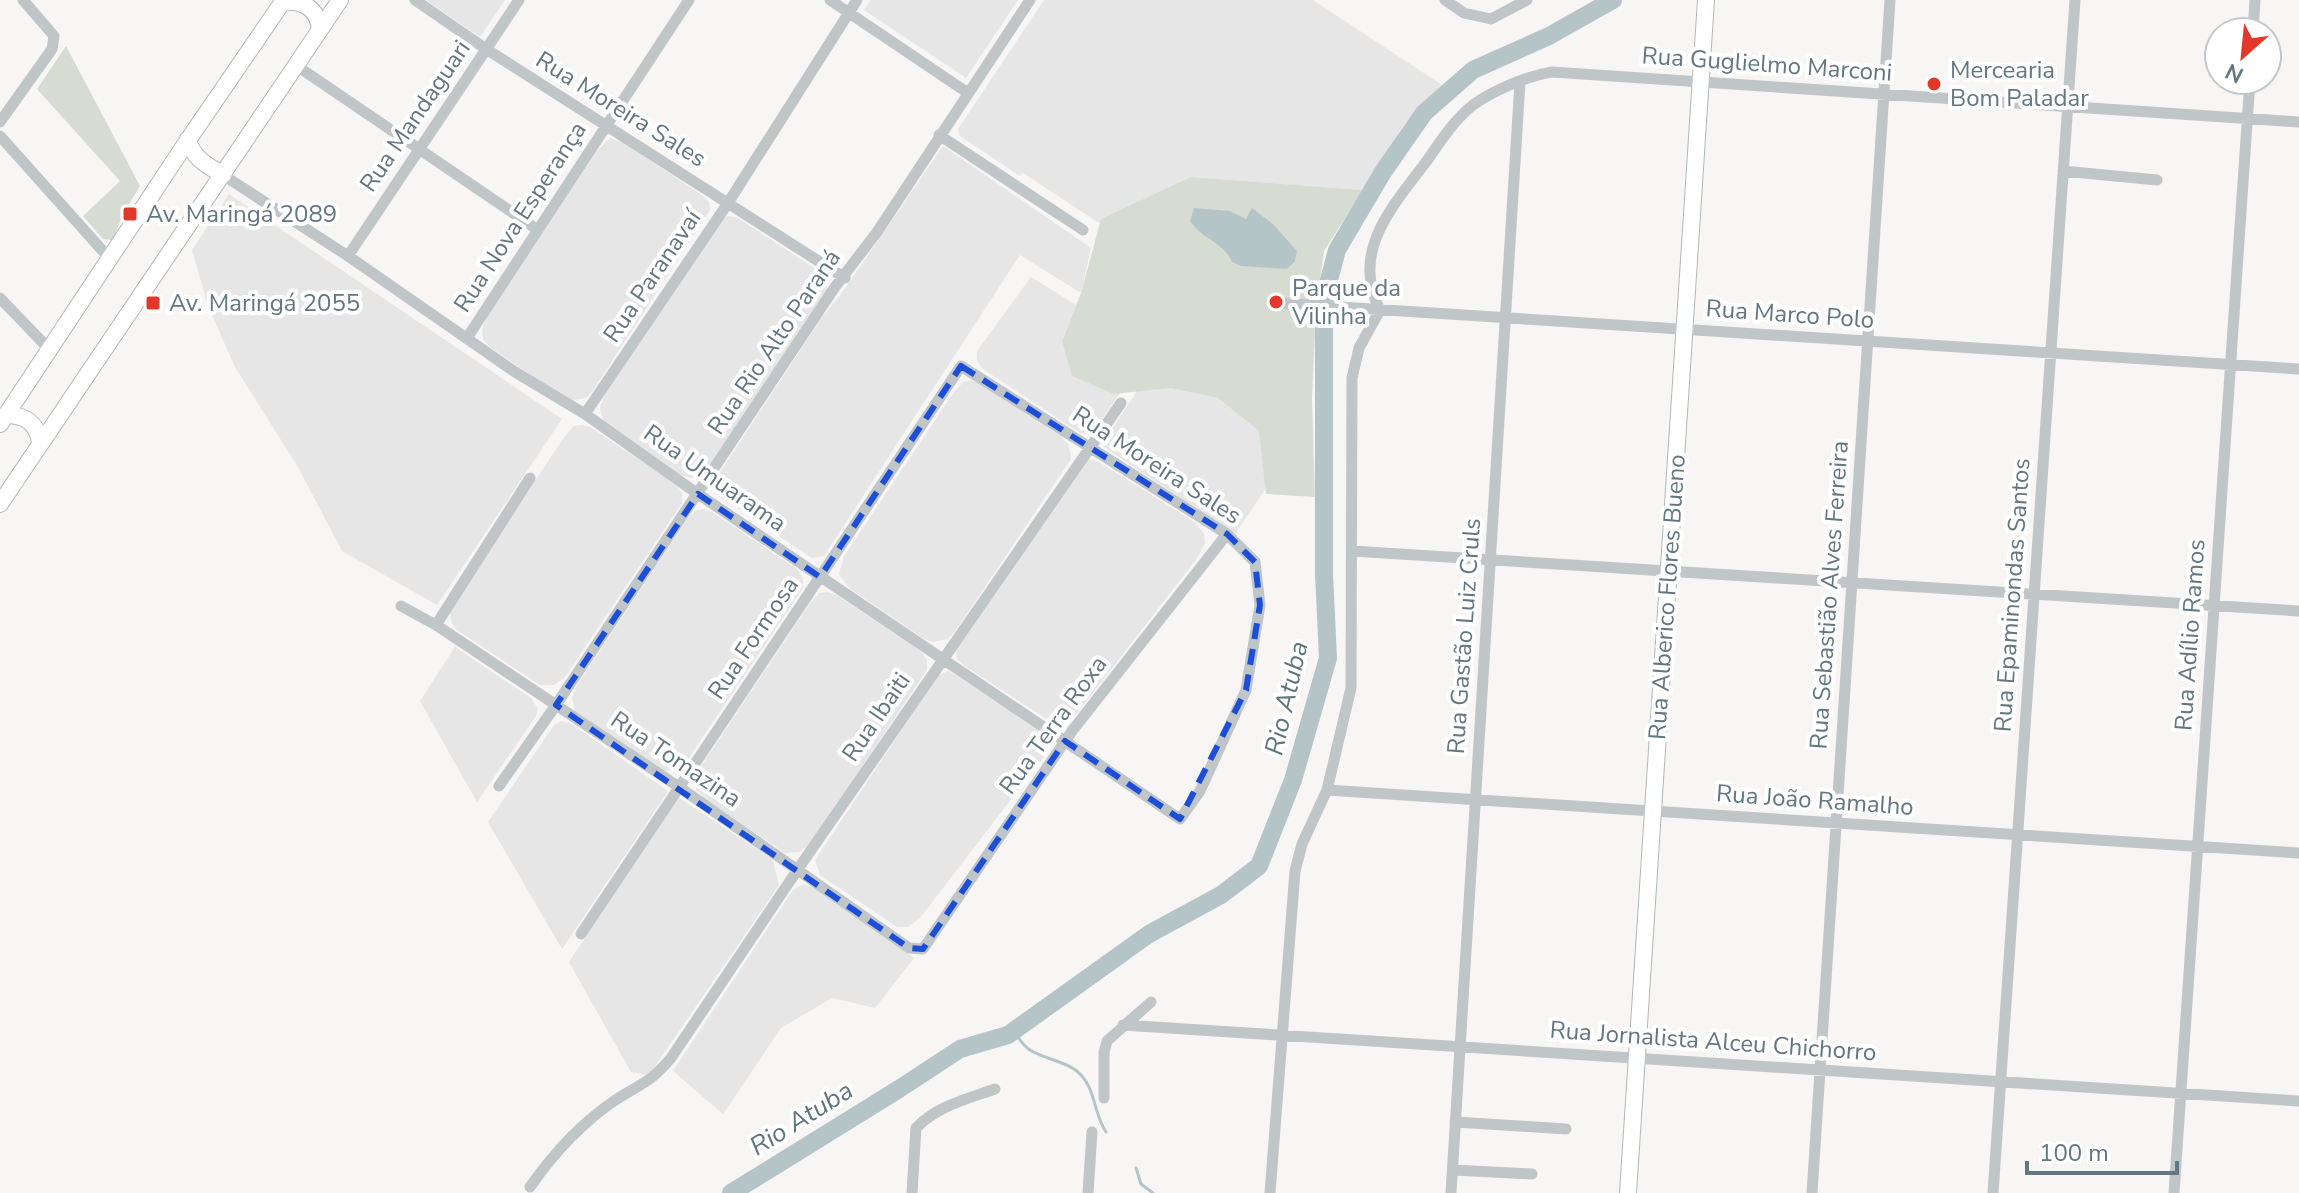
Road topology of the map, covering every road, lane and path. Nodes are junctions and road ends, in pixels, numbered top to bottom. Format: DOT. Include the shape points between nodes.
graph roads {
  1 [pos="23,0"];
  2 [pos="340,0"];
  3 [pos="415,0"];
  4 [pos="519,0"];
  5 [pos="689,0"];
  6 [pos="830,0"];
  7 [pos="857,0"];
  8 [pos="1030,0"];
  9 [pos="1445,0"];
  10 [pos="1527,0"];
  11 [pos="1706,0"];
  12 [pos="1890,0"];
  13 [pos="2075,0"];
  14 [pos="283,1"];
  15 [pos="848,13"];
  16 [pos="320,30"];
  17 [pos="486,49"];
  18 [pos="297,66"];
  19 [pos="1520,82"];
  20 [pos="1700,82"];
  21 [pos="968,93"];
  22 [pos="1884,94"];
  23 [pos="2249,96"];
  24 [pos="2067,106"];
  25 [pos="2247,118"];
  26 [pos="0,122"];
  27 [pos="2299,122"];
  28 [pos="606,126"];
  29 [pos="939,135"];
  30 [pos="0,136"];
  31 [pos="188,139"];
  32 [pos="419,150"];
  33 [pos="2063,171"];
  34 [pos="223,175"];
  35 [pos="2157,180"];
  36 [pos="728,203"];
  37 [pos="538,230"];
  38 [pos="1083,230"];
  39 [pos="348,256"];
  40 [pos="110,259"];
  41 [pos="845,278"];
  42 [pos="0,298"];
  43 [pos="1278,303"];
  44 [pos="1380,310"];
  45 [pos="1506,318"];
  46 [pos="1684,329"];
  47 [pos="467,338"];
  48 [pos="1868,341"];
  49 [pos="49,349"];
  50 [pos="2050,353"];
  51 [pos="2230,365"];
  52 [pos="961,366"];
  53 [pos="2299,369"];
  54 [pos="1121,403"];
  55 [pos="585,414"];
  56 [pos="3,420"];
  57 [pos="40,442"];
  58 [pos="1090,447"];
  59 [pos="530,478"];
  60 [pos="698,494"];
  61 [pos="0,504"];
  62 [pos="1227,534"];
  63 [pos="1352,551"];
  64 [pos="1491,560"];
  65 [pos="1669,571"];
  66 [pos="820,577"];
  67 [pos="1852,583"];
  68 [pos="2034,594"];
  69 [pos="2214,605"];
  70 [pos="401,606"];
  71 [pos="2299,611"];
  72 [pos="436,625"];
  73 [pos="943,658"];
  74 [pos="556,705"];
  75 [pos="1065,741"];
  76 [pos="499,786"];
  77 [pos="679,787"];
  78 [pos="1327,790"];
  79 [pos="1476,800"];
  80 [pos="1653,811"];
  81 [pos="1180,819"];
  82 [pos="1836,823"];
  83 [pos="2017,835"];
  84 [pos="2198,847"];
  85 [pos="2299,853"];
  86 [pos="798,869"];
  87 [pos="581,934"];
  88 [pos="923,949"];
  89 [pos="1151,1002"];
  90 [pos="1123,1025"];
  91 [pos="1282,1035"];
  92 [pos="1460,1047"];
  93 [pos="1637,1058"];
  94 [pos="1820,1070"];
  95 [pos="2001,1082"];
  96 [pos="995,1089"];
  97 [pos="2181,1094"];
  98 [pos="1104,1098"];
  99 [pos="2299,1101"];
  100 [pos="1455,1122"];
  101 [pos="1566,1129"];
  102 [pos="1092,1132"];
  103 [pos="1453,1170"];
  104 [pos="1532,1174"];
  105 [pos="530,1187"];
  106 [pos="912,1193"];
  107 [pos="1088,1193"];
  108 [pos="1270,1193"];
  109 [pos="1451,1193"];
  110 [pos="1628,1193"];
  111 [pos="1812,1193"];
  112 [pos="1993,1193"];
  113 [pos="2174,1193"];
  1 -- 26 [label="street" via="54,36 52,49"];
  2 -- 16 [label="main road"];
  3 -- 17 [label="street, Rua Moreira Sales"];
  4 -- 17 [label="street, Rua Mandaguari"];
  5 -- 28 [label="street, Rua Nova Esperança"];
  6 -- 15 [label="street"];
  7 -- 15 [label="street, Rua Paranavaí"];
  8 -- 21 [label="street, Rua Rio Alto Paraná"];
  9 -- 10 [label="street" via="1464,13 1491,19"];
  11 -- 20 [label="main road, Rua Alberico Flores Bueno"];
  12 -- 22 [label="street, Rua Sebastião Alves Ferreira"];
  13 -- 24 [label="street, Rua Epaminondas Santos"];
  14 -- 16 [label="main road" via="309,6"];
  14 -- 31 [label="main road"];
  15 -- 21 [label="street"];
  15 -- 36 [label="street, Rua Paranavaí"];
  16 -- 18 [label="main road"];
  17 -- 28 [label="street, Rua Moreira Sales"];
  17 -- 32 [label="street, Rua Mandaguari"];
  18 -- 32 [label="street"];
  18 -- 34 [label="main road"];
  19 -- 20 [label="street, Rua Guglielmo Marconi" via="1552,72"];
  19 -- 44 [label="street, Rua Guglielmo Marconi" via="1463,114 1389,213 1369,267 1371,292"];
  19 -- 45 [label="street, Rua Gastão Luiz Cruls"];
  20 -- 22 [label="street, Rua Guglielmo Marconi"];
  20 -- 46 [label="main road, Rua Alberico Flores Bueno"];
  21 -- 29 [label="street, Rua Rio Alto Paraná"];
  22 -- 24 [label="street, Rua Guglielmo Marconi"];
  22 -- 48 [label="street, Rua Sebastião Alves Ferreira"];
  23 -- 25 [label="street, Rua Adílio Ramos"];
  24 -- 25 [label="street, Rua Guglielmo Marconi"];
  24 -- 33 [label="street, Rua Epaminondas Santos"];
  25 -- 27 [label="street, Rua Guglielmo Marconi"];
  25 -- 51 [label="street, Rua Adílio Ramos"];
  28 -- 36 [label="street, Rua Moreira Sales"];
  28 -- 37 [label="street, Rua Nova Esperança"];
  29 -- 38 [label="street"];
  29 -- 41 [label="street, Rua Rio Alto Paraná"];
  30 -- 40 [label="street"];
  31 -- 34 [label="main road" via="195,156"];
  31 -- 40 [label="main road"];
  32 -- 37 [label="street"];
  32 -- 39 [label="street, Rua Mandaguari"];
  33 -- 35 [label="street"];
  33 -- 50 [label="street, Rua Epaminondas Santos"];
  34 -- 39 [label="street, Rua Umuarama"];
  34 -- 57 [label="main road"];
  36 -- 41 [label="street, Rua Moreira Sales"];
  36 -- 55 [label="street, Rua Paranavaí"];
  37 -- 47 [label="street, Rua Nova Esperança"];
  39 -- 47 [label="street, Rua Umuarama"];
  40 -- 49 [label="main road"];
  41 -- 60 [label="street, Rua Rio Alto Paraná"];
  42 -- 49 [label="street"];
  43 -- 44 [label="street, Rua Marco Polo"];
  44 -- 45 [label="street, Rua Marco Polo"];
  44 -- 63 [label="street" via="1354,363"];
  45 -- 46 [label="street, Rua Marco Polo"];
  45 -- 64 [label="street, Rua Gastão Luiz Cruls"];
  46 -- 48 [label="street, Rua Marco Polo"];
  46 -- 65 [label="main road, Rua Alberico Flores Bueno"];
  47 -- 55 [label="street, Rua Umuarama"];
  48 -- 50 [label="street, Rua Marco Polo"];
  48 -- 67 [label="street, Rua Sebastião Alves Ferreira"];
  49 -- 56 [label="main road"];
  50 -- 51 [label="street, Rua Marco Polo"];
  50 -- 68 [label="street, Rua Epaminondas Santos"];
  51 -- 53 [label="street, Rua Marco Polo"];
  51 -- 69 [label="street, Rua Adílio Ramos"];
  52 -- 58 [label="street, Rua Moreira Sales"];
  52 -- 66 [label="street, Rua Formosa"];
  54 -- 58 [label="street, Rua Ibaiti"];
  55 -- 60 [label="street, Rua Umuarama"];
  56 -- 57 [label="main road" via="20,415 27,419"];
  57 -- 61 [label="main road"];
  58 -- 62 [label="street, Rua Moreira Sales"];
  58 -- 73 [label="street, Rua Ibaiti"];
  59 -- 72 [label="street"];
  60 -- 66 [label="street, Rua Umuarama"];
  60 -- 74 [label="street, Rua Rio Alto Paraná"];
  62 -- 75 [label="street, Rua Terra Roxa"];
  62 -- 81 [label="street, Rua Moreira Sales" via="1255,562 1260,605 1246,690 1200,791"];
  63 -- 64 [label="street"];
  63 -- 78 [label="street" via="1351,688"];
  64 -- 65 [label="street"];
  64 -- 79 [label="street, Rua Gastão Luiz Cruls"];
  65 -- 67 [label="street"];
  65 -- 80 [label="main road, Rua Alberico Flores Bueno"];
  66 -- 73 [label="street, Rua Umuarama"];
  66 -- 77 [label="street, Rua Formosa"];
  67 -- 68 [label="street"];
  67 -- 82 [label="street, Rua Sebastião Alves Ferreira"];
  68 -- 69 [label="street"];
  68 -- 83 [label="street, Rua Epaminondas Santos"];
  69 -- 71 [label="street"];
  69 -- 84 [label="street, Rua Adílio Ramos"];
  70 -- 72 [label="street, Rua Tomazina"];
  72 -- 74 [label="street, Rua Tomazina"];
  73 -- 75 [label="street, Rua Umuarama"];
  73 -- 86 [label="street, Rua Ibaiti"];
  74 -- 76 [label="street, Rua Rio Alto Paraná"];
  74 -- 77 [label="street, Rua Tomazina"];
  75 -- 81 [label="street, Rua Umuarama"];
  75 -- 88 [label="street, Rua Terra Roxa"];
  77 -- 86 [label="street, Rua Tomazina"];
  77 -- 87 [label="street, Rua Formosa"];
  78 -- 79 [label="street, Rua João Ramalho"];
  78 -- 91 [label="street" via="1295,871"];
  79 -- 80 [label="street, Rua João Ramalho"];
  79 -- 92 [label="street, Rua Gastão Luiz Cruls"];
  80 -- 82 [label="street, Rua João Ramalho"];
  80 -- 93 [label="main road, Rua Alberico Flores Bueno"];
  82 -- 83 [label="street, Rua João Ramalho"];
  82 -- 94 [label="street, Rua Sebastião Alves Ferreira"];
  83 -- 84 [label="street, Rua João Ramalho"];
  83 -- 95 [label="street, Rua Epaminondas Santos"];
  84 -- 85 [label="street, Rua João Ramalho"];
  84 -- 97 [label="street, Rua Adílio Ramos"];
  86 -- 88 [label="street, Rua Tomazina" via="909,948"];
  86 -- 105 [label="street, Rua Ibaiti" via="671,1058 654,1078 596,1116 544,1166"];
  89 -- 90 [label="street"];
  90 -- 91 [label="street, Rua Jornalista Alceu Chichorro"];
  90 -- 98 [label="street" via="1105,1047"];
  91 -- 92 [label="street, Rua Jornalista Alceu Chichorro"];
  91 -- 108 [label="street"];
  92 -- 93 [label="street, Rua Jornalista Alceu Chichorro"];
  92 -- 100 [label="street, Rua Gastão Luiz Cruls"];
  93 -- 94 [label="street, Rua Jornalista Alceu Chichorro"];
  93 -- 110 [label="main road, Rua Alberico Flores Bueno"];
  94 -- 95 [label="street, Rua Jornalista Alceu Chichorro"];
  94 -- 111 [label="street, Rua Sebastião Alves Ferreira"];
  95 -- 97 [label="street, Rua Jornalista Alceu Chichorro"];
  95 -- 112 [label="street, Rua Epaminondas Santos"];
  96 -- 106 [label="street" via="933,1113 916,1128"];
  97 -- 99 [label="street, Rua Jornalista Alceu Chichorro"];
  97 -- 113 [label="street, Rua Adílio Ramos"];
  100 -- 101 [label="street"];
  100 -- 103 [label="street, Rua Gastão Luiz Cruls"];
  102 -- 107 [label="street"];
  103 -- 104 [label="street"];
  103 -- 109 [label="street, Rua Gastão Luiz Cruls"];
}
